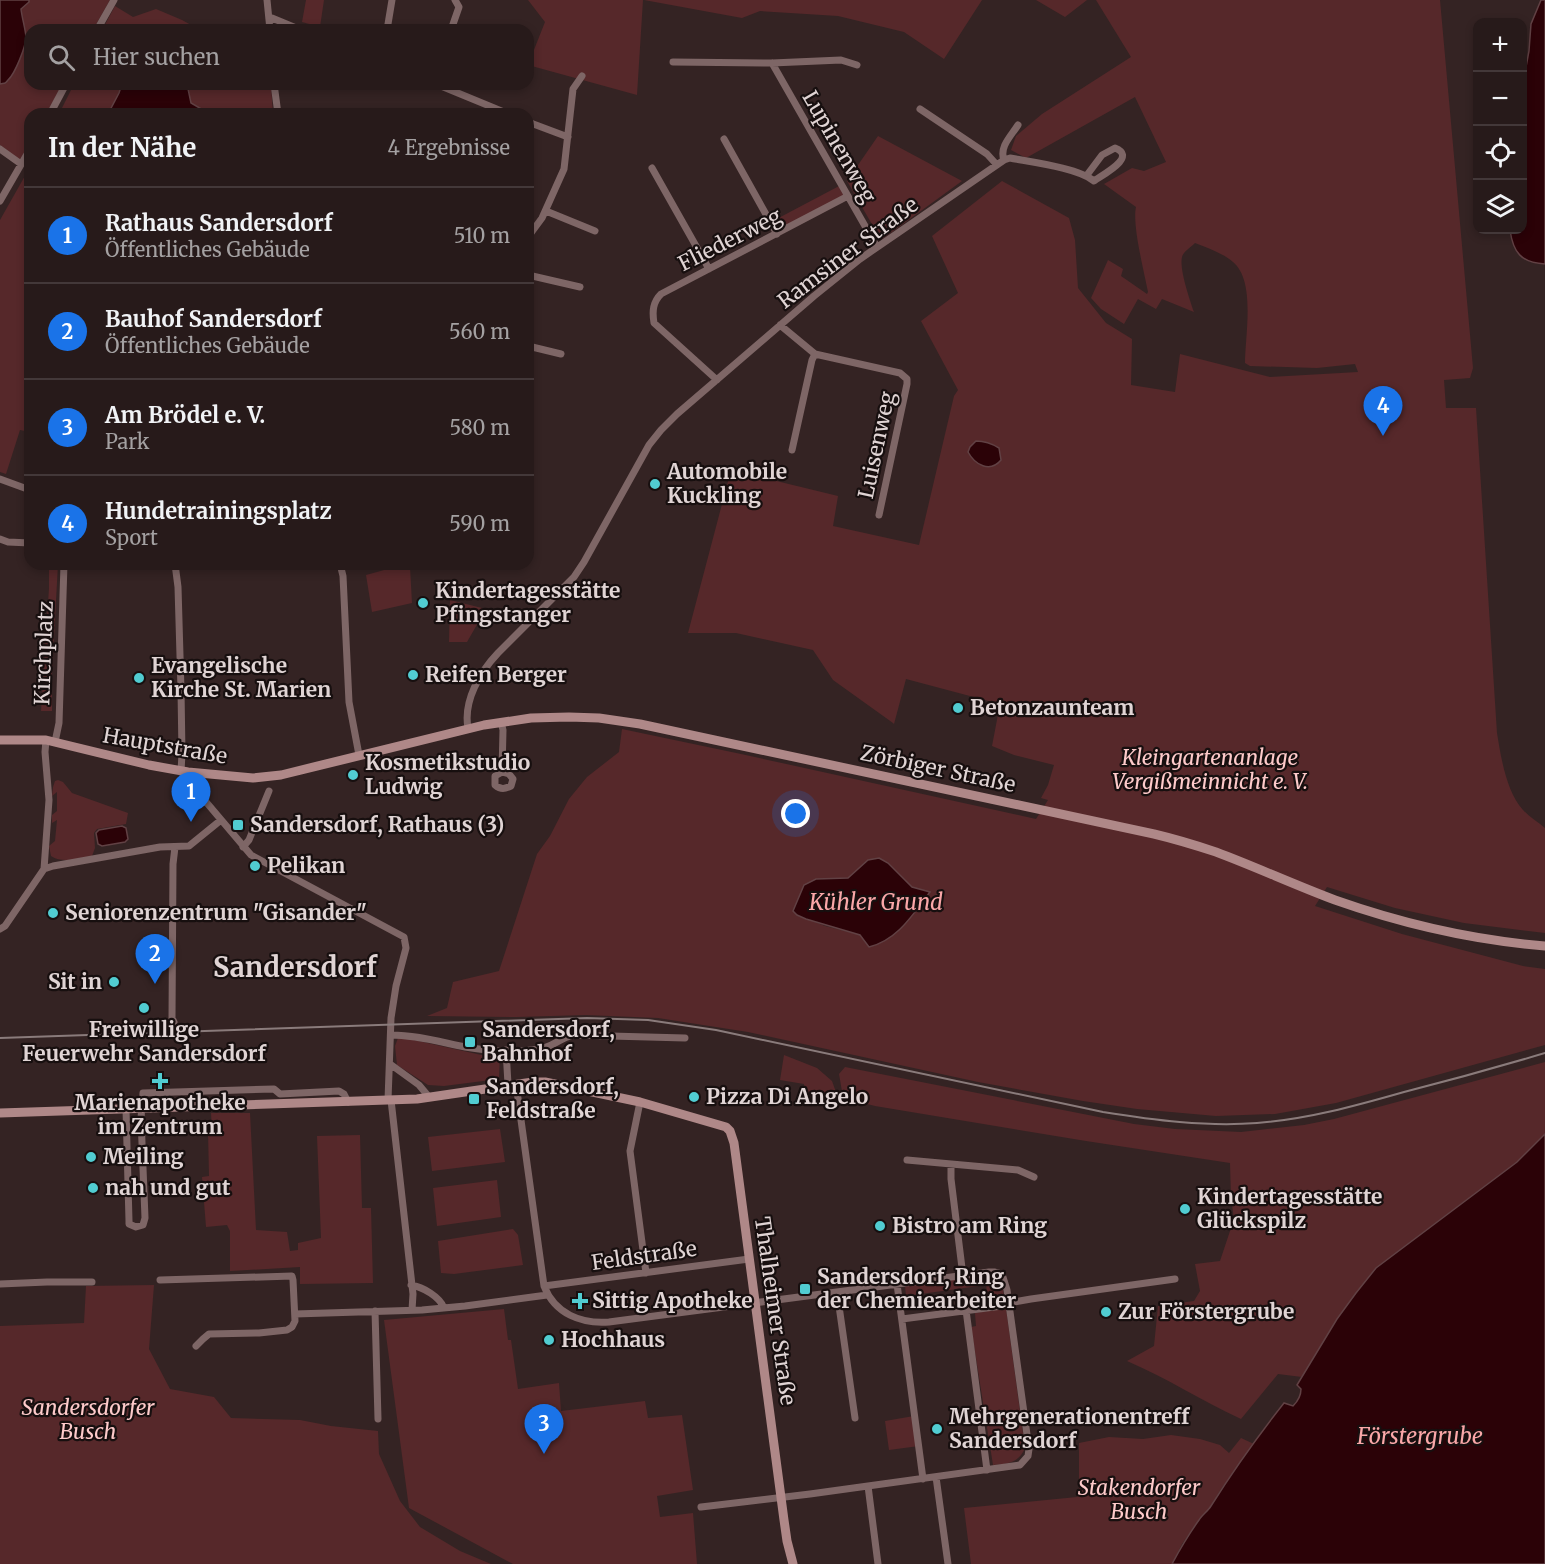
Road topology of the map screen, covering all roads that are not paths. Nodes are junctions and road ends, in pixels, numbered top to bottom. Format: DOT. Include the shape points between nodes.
graph roads {
  1 [pos="114,0"];
  2 [pos="267,0"];
  3 [pos="392,0"];
  4 [pos="455,0"];
  5 [pos="269,18"];
  6 [pos="100,24"];
  7 [pos="270,24"];
  8 [pos="287,24"];
  9 [pos="388,24"];
  10 [pos="453,24"];
  11 [pos="673,62"];
  12 [pos="772,63"];
  13 [pos="857,64"];
  14 [pos="582,76"];
  15 [pos="63,90"];
  16 [pos="275,90"];
  17 [pos="451,90"];
  18 [pos="53,108"];
  19 [pos="277,108"];
  20 [pos="494,108"];
  21 [pos="920,109"];
  22 [pos="534,124"];
  23 [pos="1018,125"];
  24 [pos="568,137"];
  25 [pos="724,139"];
  26 [pos="0,149"];
  27 [pos="24,159"];
  28 [pos="1004,160"];
  29 [pos="21,164"];
  30 [pos="997,165"];
  31 [pos="652,168"];
  32 [pos="1087,176"];
  33 [pos="848,196"];
  34 [pos="0,201"];
  35 [pos="546,211"];
  36 [pos="534,229"];
  37 [pos="595,231"];
  38 [pos="777,234"];
  39 [pos="877,247"];
  40 [pos="709,269"];
  41 [pos="534,276"];
  42 [pos="580,287"];
  43 [pos="780,326"];
  44 [pos="534,347"];
  45 [pos="561,354"];
  46 [pos="815,354"];
  47 [pos="717,380"];
  48 [pos="792,450"];
  49 [pos="0,480"];
  50 [pos="24,488"];
  51 [pos="879,515"];
  52 [pos="0,539"];
  53 [pos="24,543"];
  54 [pos="64,570"];
  55 [pos="176,570"];
  56 [pos="342,570"];
  57 [pos="501,722"];
  58 [pos="468,728"];
  59 [pos="0,740"];
  60 [pos="50,741"];
  61 [pos="359,755"];
  62 [pos="181,771"];
  63 [pos="502,772"];
  64 [pos="198,774"];
  65 [pos="269,791"];
  66 [pos="221,820"];
  67 [pos="175,847"];
  68 [pos="243,847"];
  69 [pos="44,869"];
  70 [pos="0,929"];
  71 [pos="1545,946"];
  72 [pos="174,1022"];
  73 [pos="391,1035"];
  74 [pos="686,1038"];
  75 [pos="506,1050"];
  76 [pos="390,1064"];
  77 [pos="512,1084"];
  78 [pos="217,1091"];
  79 [pos="280,1094"];
  80 [pos="429,1097"];
  81 [pos="390,1100"];
  82 [pos="348,1102"];
  83 [pos="640,1102"];
  84 [pos="277,1104"];
  85 [pos="217,1106"];
  86 [pos="143,1108"];
  87 [pos="126,1109"];
  88 [pos="0,1113"];
  89 [pos="907,1160"];
  90 [pos="951,1164"];
  91 [pos="1034,1177"];
  92 [pos="749,1259"];
  93 [pos="646,1272"];
  94 [pos="963,1276"];
  95 [pos="160,1280"];
  96 [pos="1175,1280"];
  97 [pos="92,1282"];
  98 [pos="0,1284"];
  99 [pos="411,1284"];
  100 [pos="897,1284"];
  101 [pos="544,1286"];
  102 [pos="837,1292"];
  103 [pos="547,1295"];
  104 [pos="755,1303"];
  105 [pos="1009,1304"];
  106 [pos="444,1308"];
  107 [pos="412,1310"];
  108 [pos="966,1310"];
  109 [pos="375,1311"];
  110 [pos="295,1314"];
  111 [pos="902,1319"];
  112 [pos="196,1346"];
  113 [pos="855,1418"];
  114 [pos="378,1419"];
  115 [pos="987,1470"];
  116 [pos="936,1477"];
  117 [pos="923,1479"];
  118 [pos="868,1486"];
  119 [pos="781,1497"];
  120 [pos="700,1507"];
  121 [pos="794,1564"];
  122 [pos="878,1564"];
  123 [pos="948,1564"];
  1 -- 6 [label="street"];
  2 -- 5 [label="street"];
  3 -- 9 [label="street"];
  4 -- 10 [label="street" via="459,7"];
  5 -- 7 [label="street"];
  5 -- 8 [label="street"];
  11 -- 12 [label="street, Lupinenweg"];
  12 -- 13 [label="street, Lupinenweg" via="842,60"];
  12 -- 33 [label="street, Lupinenweg"];
  14 -- 24 [label="street" via="573,89"];
  15 -- 18 [label="street"];
  16 -- 19 [label="street"];
  17 -- 20 [label="street"];
  21 -- 30 [label="street" via="987,154"];
  22 -- 24 [label="street"];
  23 -- 28 [label="street" via="1004,146"];
  24 -- 35 [label="street" via="564,170"];
  25 -- 38 [label="street"];
  26 -- 29 [label="street"];
  27 -- 29 [label="street"];
  28 -- 30 [label="street, Ramsiner Straße"];
  28 -- 32 [label="street" via="1010,158"];
  29 -- 34 [label="street"];
  30 -- 39 [label="street, Ramsiner Straße"];
  31 -- 40 [label="street"];
  32 -- 32 [label="street" via="1102,155 1115,148 1121,150 1123,159 1119,164 1094,181"];
  33 -- 38 [label="street, Fliederweg"];
  33 -- 39 [label="street, Lupinenweg"];
  35 -- 36 [label="street"];
  35 -- 37 [label="street"];
  38 -- 40 [label="street, Fliederweg"];
  39 -- 43 [label="street, Ramsiner Straße"];
  40 -- 47 [label="street, Fliederweg" via="656,299 653,316 654,323"];
  41 -- 42 [label="street"];
  43 -- 46 [label="street, Luisenweg"];
  43 -- 47 [label="street, Ramsiner Straße"];
  44 -- 45 [label="street"];
  46 -- 48 [label="street"];
  46 -- 51 [label="street, Luisenweg" via="900,373 906,379"];
  47 -- 58 [label="street, Ramsiner Straße" via="654,438 574,577 486,667 468,707"];
  49 -- 50 [label="street"];
  52 -- 53 [label="street"];
  54 -- 60 [label="street, Kirchplatz" via="59,723"];
  55 -- 62 [label="street"];
  56 -- 61 [label="street" via="349,702"];
  57 -- 58 [label="street, Zörbiger Straße"];
  57 -- 63 [label="street"];
  57 -- 71 [label="street, Zörbiger Straße" via="569,717 640,724 1125,827 1216,852 1384,916 1439,931"];
  58 -- 61 [label="street, Zörbiger Straße"];
  59 -- 60 [label="street, Hauptstraße"];
  60 -- 62 [label="street, Hauptstraße"];
  60 -- 69 [label="street, Kirchplatz" via="45,752 49,800"];
  61 -- 64 [label="street, Hauptstraße" via="270,777"];
  62 -- 64 [label="street, Hauptstraße"];
  64 -- 66 [label="street" via="201,796"];
  65 -- 68 [label="street"];
  66 -- 67 [label="street" via="189,846"];
  66 -- 68 [label="street"];
  67 -- 69 [label="street"];
  67 -- 72 [label="street"];
  68 -- 73 [label="street" via="255,858 404,937 406,948 396,986"];
  69 -- 70 [label="street"];
  73 -- 75 [label="street"];
  73 -- 76 [label="street"];
  74 -- 75 [label="street" via="573,1035 536,1050"];
  75 -- 77 [label="street"];
  76 -- 80 [label="street"];
  76 -- 81 [label="street"];
  77 -- 80 [label="street"];
  77 -- 83 [label="street" via="545,1082"];
  77 -- 101 [label="street"];
  78 -- 79 [label="street" via="274,1089"];
  78 -- 85 [label="street"];
  78 -- 86 [label="street" via="143,1093"];
  79 -- 82 [label="street" via="339,1092"];
  79 -- 84 [label="street"];
  80 -- 81 [label="street"];
  81 -- 82 [label="street"];
  81 -- 99 [label="street"];
  82 -- 84 [label="street"];
  83 -- 92 [label="street, Thalheimer Straße" via="730,1131"];
  83 -- 93 [label="street" via="630,1151"];
  84 -- 85 [label="street"];
  85 -- 86 [label="street"];
  86 -- 87 [label="street"];
  86 -- 87 [label="street" via="145,1218 143,1225 136,1227 129,1224"];
  87 -- 88 [label="street"];
  89 -- 90 [label="street"];
  90 -- 91 [label="street" via="1018,1170"];
  90 -- 94 [label="street"];
  92 -- 93 [label="street, Feldstraße"];
  92 -- 104 [label="street, Thalheimer Straße"];
  93 -- 101 [label="street, Feldstraße"];
  94 -- 100 [label="street"];
  94 -- 105 [label="street" via="1002,1274"];
  95 -- 110 [label="street" via="292,1276"];
  96 -- 105 [label="street"];
  97 -- 98 [label="street"];
  99 -- 106 [label="street" via="437,1298"];
  99 -- 107 [label="street"];
  100 -- 102 [label="street"];
  100 -- 111 [label="street"];
  101 -- 103 [label="street"];
  102 -- 104 [label="street"];
  102 -- 113 [label="street"];
  103 -- 104 [label="street" via="568,1314 592,1323"];
  103 -- 106 [label="street"];
  104 -- 119 [label="street, Thalheimer Straße"];
  105 -- 108 [label="street"];
  105 -- 115 [label="street" via="1029,1449 1020,1465"];
  106 -- 107 [label="street"];
  107 -- 109 [label="street"];
  108 -- 111 [label="street"];
  108 -- 115 [label="street"];
  109 -- 110 [label="street"];
  109 -- 114 [label="street"];
  110 -- 112 [label="street" via="295,1321 287,1330 209,1334"];
  111 -- 117 [label="street"];
  115 -- 116 [label="street"];
  116 -- 117 [label="street"];
  116 -- 123 [label="street"];
  117 -- 118 [label="street"];
  118 -- 119 [label="street"];
  118 -- 122 [label="street"];
  119 -- 120 [label="street"];
  119 -- 121 [label="street, Thalheimer Straße"];
}
